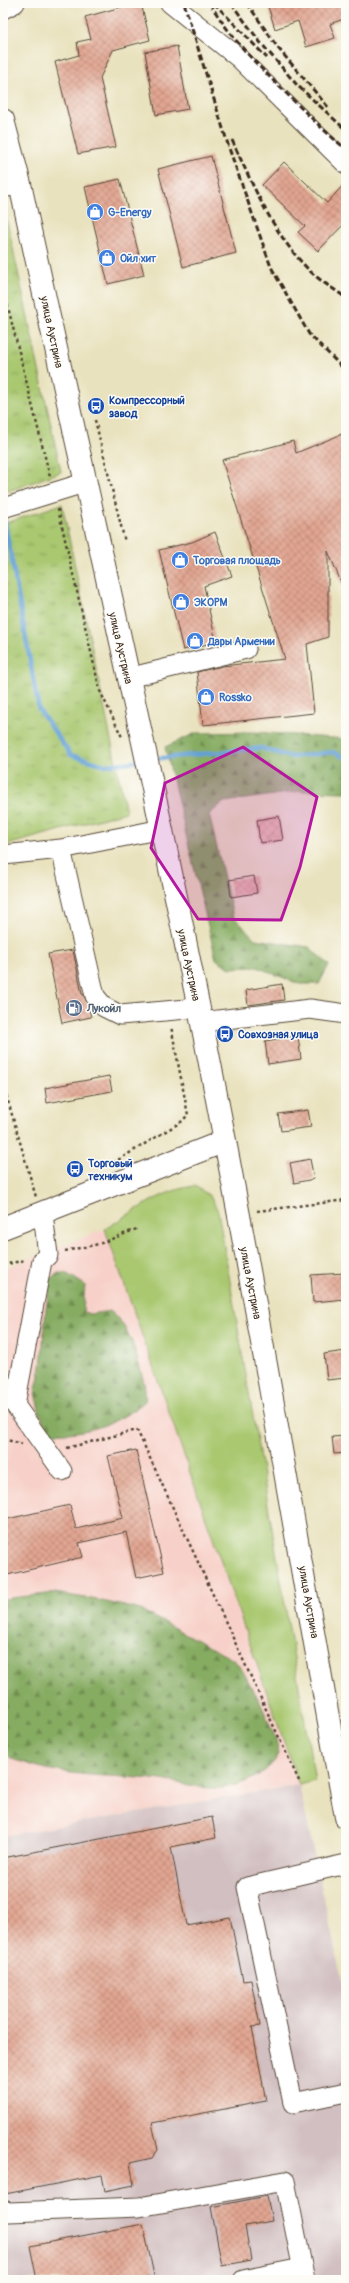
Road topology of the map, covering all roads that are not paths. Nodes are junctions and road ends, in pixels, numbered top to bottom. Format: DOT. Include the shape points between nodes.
graph roads {
  1 [pos="15,3"];
  2 [pos="170,3"];
  3 [pos="3,9"];
  4 [pos="3,120"];
  5 [pos="346,164"];
  6 [pos="12,186"];
  7 [pos="84,483"];
  8 [pos="12,505"];
  9 [pos="246,649"];
  10 [pos="128,678"];
  11 [pos="162,829"];
  12 [pos="61,849"];
  13 [pos="3,855"];
  14 [pos="193,1014"];
  15 [pos="346,1014"];
  16 [pos="225,1141"];
  17 [pos="36,1207"];
  18 [pos="3,1228"];
  19 [pos="62,1471"];
  20 [pos="346,1815"];
  21 [pos="346,1864"];
  22 [pos="346,2092"];
  23 [pos="3,2210"];
  24 [pos="304,2274"];
  25 [pos="246,2280"];
  1 -- 3 [label="lane"];
  2 -- 5 [label="lane" via="239,58"];
  4 -- 6 [label="main road, улица Аустрина"];
  6 -- 7 [label="main road, улица Аустрина"];
  7 -- 8 [label="lane"];
  7 -- 10 [label="main road, улица Аустрина"];
  9 -- 10 [label="lane"];
  10 -- 11 [label="main road, улица Аустрина" via="134,744 149,773"];
  11 -- 12 [label="lane"];
  11 -- 14 [label="main road, улица Аустрина"];
  12 -- 13 [label="lane"];
  12 -- 14 [label="lane" via="95,996 104,1007 120,1015"];
  14 -- 15 [label="lane" via="310,1009"];
  14 -- 16 [label="main road, улица Аустрина"];
  16 -- 17 [label="main road"];
  16 -- 20 [label="main road, улица Аустрина"];
  17 -- 18 [label="main road"];
  17 -- 19 [label="lane" via="48,1255 42,1261 15,1405"];
  21 -- 22 [label="lane" via="247,1887 293,2103 327,2100"];
  23 -- 24 [label="lane" via="9,2212 139,2207 285,2181"];
  24 -- 25 [label="lane"];
}
